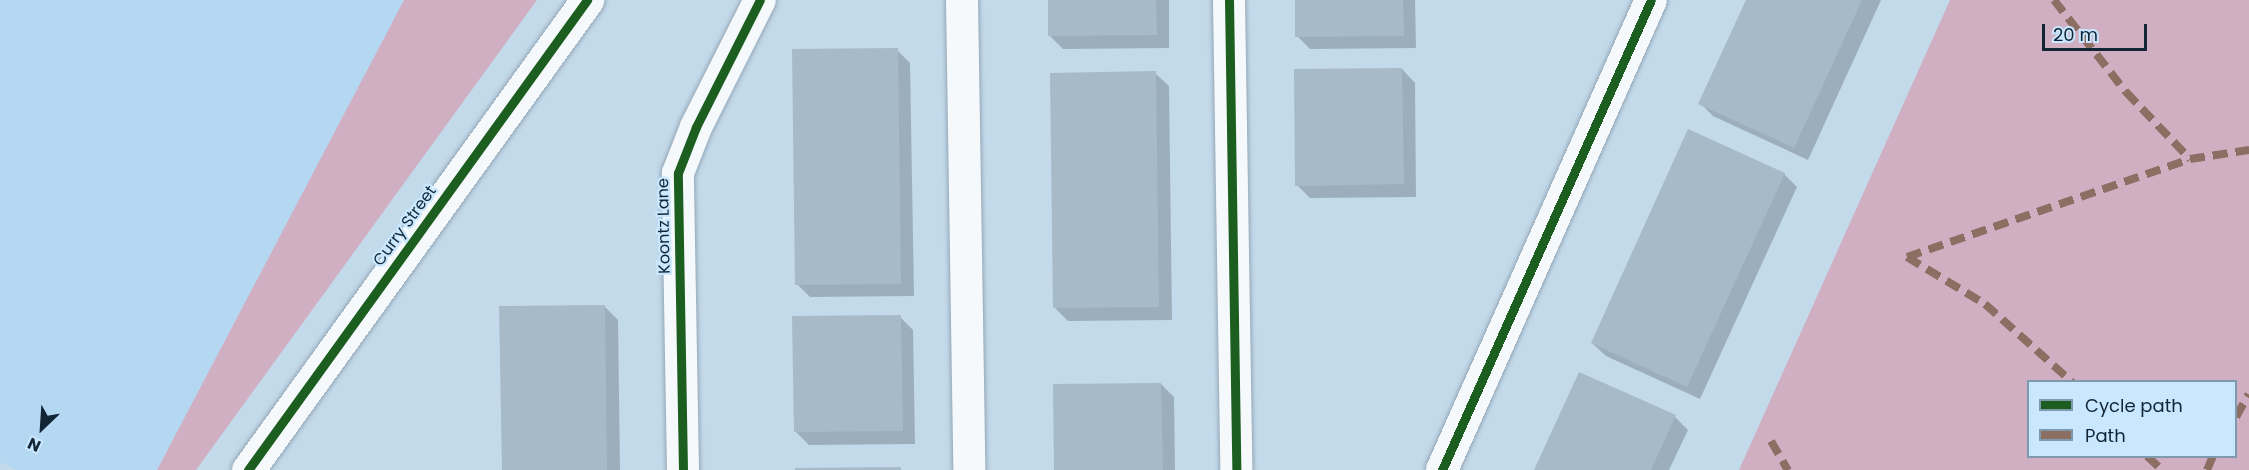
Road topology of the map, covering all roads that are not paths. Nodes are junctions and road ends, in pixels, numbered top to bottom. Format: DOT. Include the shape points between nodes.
graph roads {
  1 [pos="587,0"];
  2 [pos="760,0"];
  3 [pos="962,0"];
  4 [pos="1229,0"];
  5 [pos="1651,0"];
  6 [pos="248,470"];
  7 [pos="683,470"];
  8 [pos="969,470"];
  9 [pos="1236,470"];
  10 [pos="1442,470"];
  1 -- 6 [label="street, Curry Street"];
  2 -- 7 [label="street, Koontz Lane" via="696,127 678,173"];
  3 -- 8 [label="street"];
  4 -- 9 [label="street"];
  5 -- 10 [label="street"];
}
